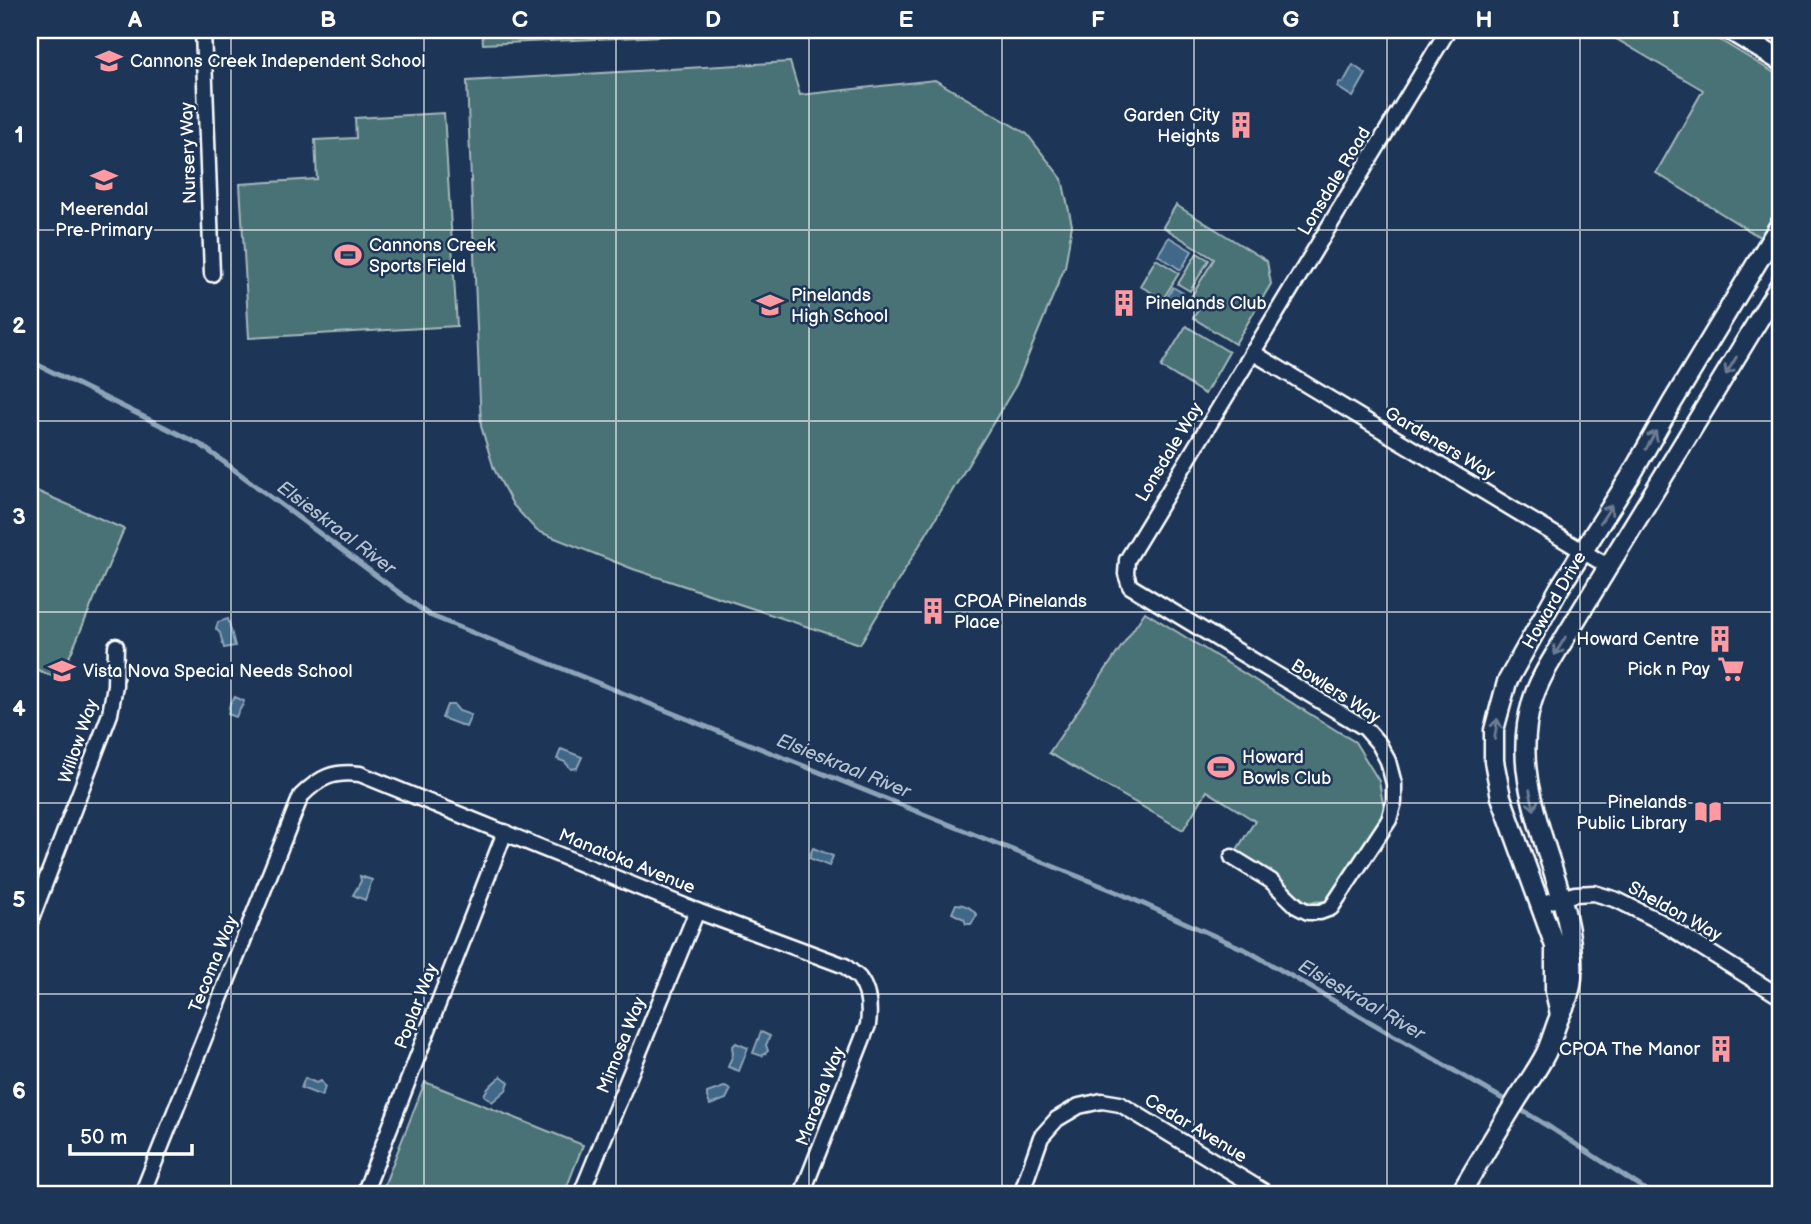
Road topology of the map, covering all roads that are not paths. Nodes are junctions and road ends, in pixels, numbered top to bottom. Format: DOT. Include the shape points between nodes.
graph roads {
  1 [pos="203,30"];
  2 [pos="1448,30"];
  3 [pos="1730,30"];
  4 [pos="1781,61"];
  5 [pos="1781,223"];
  6 [pos="212,274"];
  7 [pos="1781,283"];
  8 [pos="1252,352"];
  9 [pos="1582,551"];
  10 [pos="1609,567"];
  11 [pos="1126,574"];
  12 [pos="116,646"];
  13 [pos="344,773"];
  14 [pos="505,832"];
  15 [pos="1233,857"];
  16 [pos="35,893"];
  17 [pos="1562,898"];
  18 [pos="1540,904"];
  19 [pos="697,911"];
  20 [pos="30,922"];
  21 [pos="1781,997"];
  22 [pos="870,1011"];
  23 [pos="1560,1015"];
  24 [pos="142,1194"];
  25 [pos="364,1194"];
  26 [pos="582,1194"];
  27 [pos="802,1194"];
  28 [pos="1021,1194"];
  29 [pos="1268,1194"];
  30 [pos="1460,1194"];
  1 -- 6 [label="street, Nursery Way"];
  2 -- 8 [label="street, Lonsdale Road"];
  3 -- 4 [label="main road"];
  9 -- 5 [label="street, Howard Drive, one-way"];
  7 -- 10 [label="street, Howard Drive, one-way"];
  8 -- 9 [label="street, Gardeners Way"];
  8 -- 11 [label="street, Lonsdale Way" via="1127,560"];
  9 -- 10 [label="street, Gardeners Way"];
  18 -- 9 [label="street, Howard Drive, one-way" via="1501,796 1494,730 1507,682"];
  10 -- 17 [label="street, Howard Drive, one-way" via="1544,674 1526,732 1530,796"];
  11 -- 15 [label="street, Bowlers Way" via="1130,586 1365,729 1388,761 1394,784 1389,820 1331,908 1308,912 1298,907 1271,881"];
  12 -- 16 [label="street, Willow Way" via="110,714"];
  13 -- 14 [label="street, Manatoka Avenue" via="360,774"];
  13 -- 24 [label="street, Tecoma Way" via="329,775 300,796"];
  14 -- 19 [label="street, Manatoka Avenue"];
  14 -- 25 [label="street, Poplar Way"];
  16 -- 20 [label="street, Willow Way"];
  17 -- 18 [label="street, Sheldon Way"];
  17 -- 21 [label="street, Sheldon Way" via="1594,894 1629,905"];
  17 -- 23 [label="street, Howard Drive" via="1572,978"];
  18 -- 23 [label="street, Howard Drive" via="1555,946"];
  19 -- 22 [label="street, Manatoka Avenue" via="845,966 859,978"];
  19 -- 26 [label="street, Mimosa Way"];
  22 -- 27 [label="street, Maroela Way" via="869,1025"];
  23 -- 30 [label="street, Howard Drive" via="1545,1054"];
  28 -- 29 [label="street, Cedar Avenue" via="1041,1137 1057,1119 1079,1106 1102,1101 1120,1104"];
}
